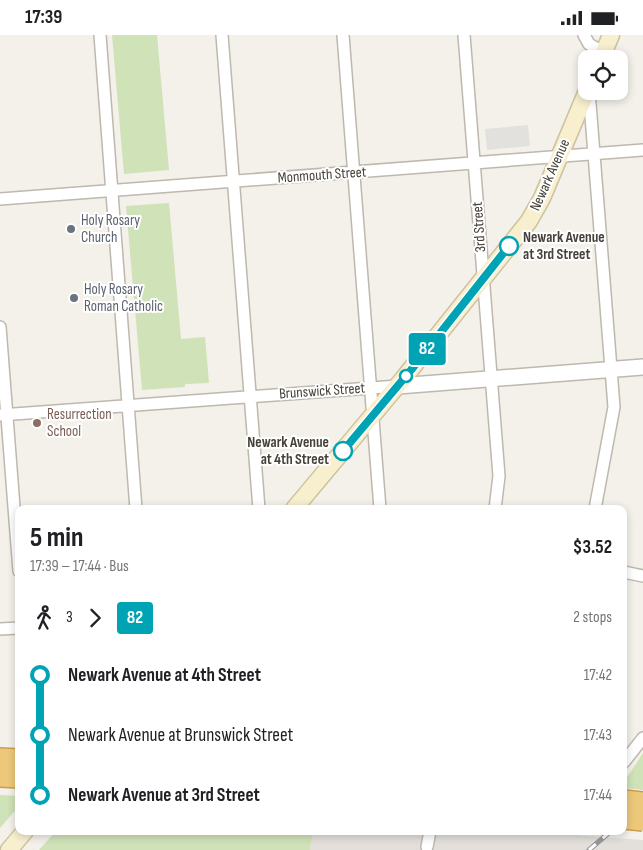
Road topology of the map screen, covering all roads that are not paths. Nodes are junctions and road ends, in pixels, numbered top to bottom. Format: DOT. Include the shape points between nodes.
graph roads {
  1 [pos="100,35"];
  2 [pos="222,35"];
  3 [pos="343,35"];
  4 [pos="464,35"];
  5 [pos="584,35"];
  6 [pos="611,35"];
  7 [pos="596,50"];
  8 [pos="604,50"];
  9 [pos="584,100"];
  10 [pos="589,100"];
  11 [pos="643,151"];
  12 [pos="594,154"];
  13 [pos="559,157"];
  14 [pos="474,163"];
  15 [pos="354,172"];
  16 [pos="233,181"];
  17 [pos="112,190"];
  18 [pos="0,199"];
  19 [pos="482,279"];
  20 [pos="0,327"];
  21 [pos="643,367"];
  22 [pos="611,369"];
  23 [pos="491,379"];
  24 [pos="398,385"];
  25 [pos="370,388"];
  26 [pos="249,397"];
  27 [pos="128,406"];
  28 [pos="3,415"];
  29 [pos="373,415"];
  30 [pos="136,505"];
  31 [pos="259,505"];
  32 [pos="297,505"];
  33 [pos="380,505"];
  34 [pos="495,505"];
  35 [pos="596,505"];
  36 [pos="15,532"];
  37 [pos="627,573"];
  38 [pos="643,576"];
  39 [pos="15,628"];
  40 [pos="0,629"];
  41 [pos="643,739"];
  42 [pos="627,758"];
  43 [pos="0,759"];
  44 [pos="15,760"];
  45 [pos="0,775"];
  46 [pos="15,777"];
  47 [pos="627,801"];
  48 [pos="643,803"];
  49 [pos="627,818"];
  50 [pos="643,820"];
  51 [pos="21,835"];
  52 [pos="429,835"];
  53 [pos="427,847"];
  54 [pos="8,850"];
  1 -- 17 [label="street"];
  2 -- 16 [label="street"];
  3 -- 15 [label="street"];
  4 -- 14 [label="street, 3rd Street"];
  5 -- 7 [label="street"];
  6 -- 8 [label="main road"];
  9 -- 13 [label="main road, Newark Avenue"];
  10 -- 12 [label="street"];
  11 -- 12 [label="street, Monmouth Street"];
  12 -- 13 [label="street, Monmouth Street"];
  12 -- 22 [label="street"];
  13 -- 14 [label="street, Monmouth Street"];
  13 -- 19 [label="main road, Newark Avenue" via="533,215"];
  14 -- 15 [label="street, Monmouth Street"];
  14 -- 19 [label="street, 3rd Street"];
  15 -- 16 [label="street, Monmouth Street"];
  15 -- 25 [label="street"];
  16 -- 17 [label="street, Monmouth Street"];
  16 -- 26 [label="street"];
  17 -- 18 [label="street, Monmouth Street"];
  17 -- 27 [label="street"];
  19 -- 23 [label="street, 3rd Street"];
  19 -- 24 [label="main road, Newark Avenue"];
  20 -- 28 [label="street"];
  21 -- 22 [label="street, Brunswick Street"];
  22 -- 23 [label="street, Brunswick Street"];
  22 -- 35 [label="street" via="614,407"];
  23 -- 24 [label="street, Brunswick Street"];
  23 -- 34 [label="street, 3rd Street" via="499,476"];
  24 -- 25 [label="street, Brunswick Street"];
  24 -- 29 [label="main road, Newark Avenue"];
  25 -- 26 [label="street, Brunswick Street"];
  25 -- 29 [label="street"];
  26 -- 27 [label="street, Brunswick Street"];
  26 -- 31 [label="street"];
  27 -- 28 [label="street, Brunswick Street"];
  27 -- 30 [label="street"];
  28 -- 36 [label="street"];
  29 -- 32 [label="main road, Newark Avenue"];
  29 -- 33 [label="street"];
  37 -- 38 [label="street"];
  39 -- 40 [label="street"];
  41 -- 42 [label="street"];
  43 -- 44 [label="highway"];
  45 -- 46 [label="highway"];
  47 -- 48 [label="highway, bridge"];
  49 -- 50 [label="highway, bridge"];
  51 -- 54 [label="main road"];
  52 -- 53 [label="street"];
}
